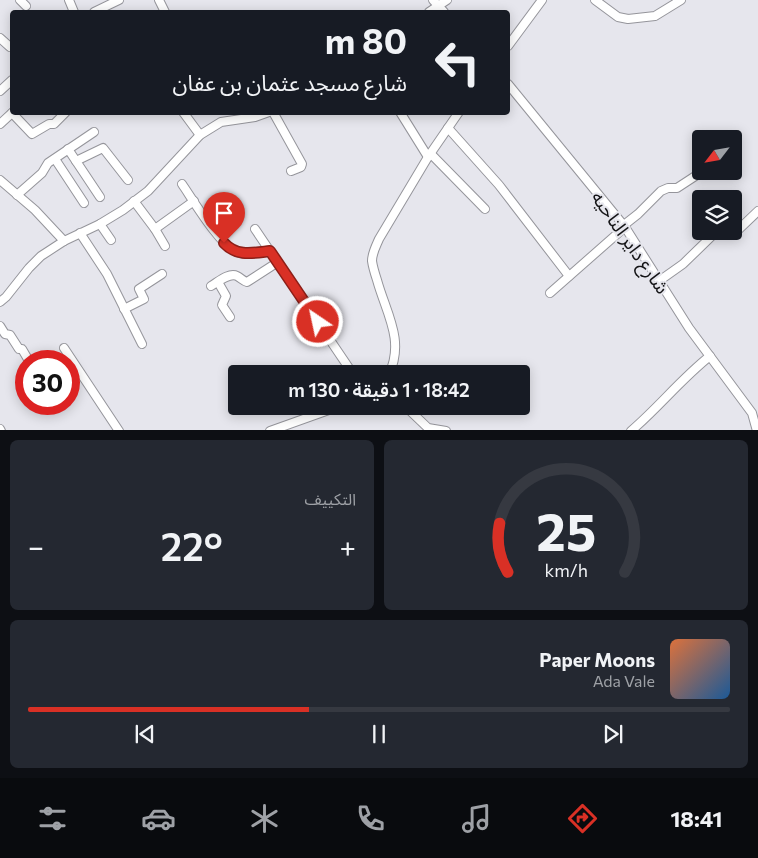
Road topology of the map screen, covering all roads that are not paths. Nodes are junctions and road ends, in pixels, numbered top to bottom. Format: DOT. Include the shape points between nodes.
graph roads {
  1 [pos="119,0"];
  2 [pos="447,0"];
  3 [pos="542,0"];
  4 [pos="595,0"];
  5 [pos="681,0"];
  6 [pos="435,3"];
  7 [pos="98,10"];
  8 [pos="0,38"];
  9 [pos="510,43"];
  10 [pos="10,47"];
  11 [pos="10,82"];
  12 [pos="510,86"];
  13 [pos="0,91"];
  14 [pos="15,115"];
  15 [pos="63,115"];
  16 [pos="185,115"];
  17 [pos="261,115"];
  18 [pos="275,115"];
  19 [pos="402,115"];
  20 [pos="457,115"];
  21 [pos="448,128"];
  22 [pos="94,132"];
  23 [pos="200,135"];
  24 [pos="68,150"];
  25 [pos="430,156"];
  26 [pos="55,159"];
  27 [pos="76,161"];
  28 [pos="291,171"];
  29 [pos="692,178"];
  30 [pos="0,180"];
  31 [pos="128,180"];
  32 [pos="182,184"];
  33 [pos="17,194"];
  34 [pos="100,197"];
  35 [pos="134,201"];
  36 [pos="194,201"];
  37 [pos="84,203"];
  38 [pos="485,210"];
  39 [pos="758,211"];
  40 [pos="100,224"];
  41 [pos="624,226"];
  42 [pos="742,226"];
  43 [pos="155,229"];
  44 [pos="255,229"];
  45 [pos="80,233"];
  46 [pos="111,240"];
  47 [pos="708,240"];
  48 [pos="64,241"];
  49 [pos="165,246"];
  50 [pos="270,251"];
  51 [pos="278,262"];
  52 [pos="162,274"];
  53 [pos="569,276"];
  54 [pos="659,281"];
  55 [pos="550,293"];
  56 [pos="0,302"];
  57 [pos="124,309"];
  58 [pos="230,317"];
  59 [pos="0,326"];
  60 [pos="142,344"];
  61 [pos="64,348"];
  62 [pos="23,350"];
  63 [pos="710,356"];
  64 [pos="347,365"];
  65 [pos="393,365"];
  66 [pos="314,415"];
  67 [pos="414,415"];
  68 [pos="119,430"];
  69 [pos="270,430"];
  70 [pos="446,430"];
  71 [pos="631,430"];
  72 [pos="757,430"];
  1 -- 7 [label="street"];
  2 -- 6 [label="street"];
  3 -- 9 [label="street"];
  4 -- 5 [label="street" via="618,17 628,19 655,16"];
  8 -- 10 [label="street"];
  11 -- 13 [label="street"];
  12 -- 41 [label="street, شارع داير الناحيه"];
  14 -- 15 [label="street" via="32,134 54,124"];
  16 -- 23 [label="street"];
  17 -- 23 [label="street" via="221,122"];
  18 -- 28 [label="street" via="302,164"];
  19 -- 25 [label="street"];
  20 -- 21 [label="street"];
  21 -- 25 [label="street"];
  21 -- 53 [label="street" via="499,185"];
  22 -- 24 [label="street"];
  23 -- 35 [label="street"];
  24 -- 26 [label="street"];
  24 -- 27 [label="street"];
  25 -- 38 [label="street"];
  25 -- 65 [label="street" via="379,239 374,253 373,267 396,343"];
  26 -- 33 [label="street"];
  26 -- 37 [label="street"];
  27 -- 31 [label="street" via="104,148"];
  27 -- 34 [label="street"];
  29 -- 41 [label="street" via="678,188 661,191"];
  30 -- 33 [label="street"];
  32 -- 36 [label="street"];
  33 -- 48 [label="street"];
  35 -- 40 [label="street"];
  35 -- 43 [label="street"];
  36 -- 43 [label="street"];
  36 -- 50 [label="street" via="228,248 241,254"];
  39 -- 42 [label="street"];
  40 -- 45 [label="street"];
  40 -- 46 [label="street"];
  41 -- 53 [label="street"];
  41 -- 54 [label="street, شارع داير الناحيه"];
  43 -- 49 [label="street"];
  44 -- 50 [label="street"];
  45 -- 48 [label="street"];
  45 -- 57 [label="street" via="107,274"];
  47 -- 54 [label="street"];
  48 -- 56 [label="street" via="35,261"];
  50 -- 51 [label="street"];
  51 -- 58 [label="street" via="247,282 232,274 214,284 226,296 222,305"];
  51 -- 64 [label="street"];
  52 -- 57 [label="street" via="139,289 144,299"];
  53 -- 55 [label="street"];
  54 -- 63 [label="street, شارع داير الناحيه"];
  57 -- 60 [label="street"];
  59 -- 62 [label="street"];
  61 -- 68 [label="street"];
  63 -- 71 [label="street"];
  63 -- 72 [label="street, شارع داير الناحيه" via="746,406"];
  66 -- 69 [label="street"];
  67 -- 70 [label="street" via="428,428"];
}
